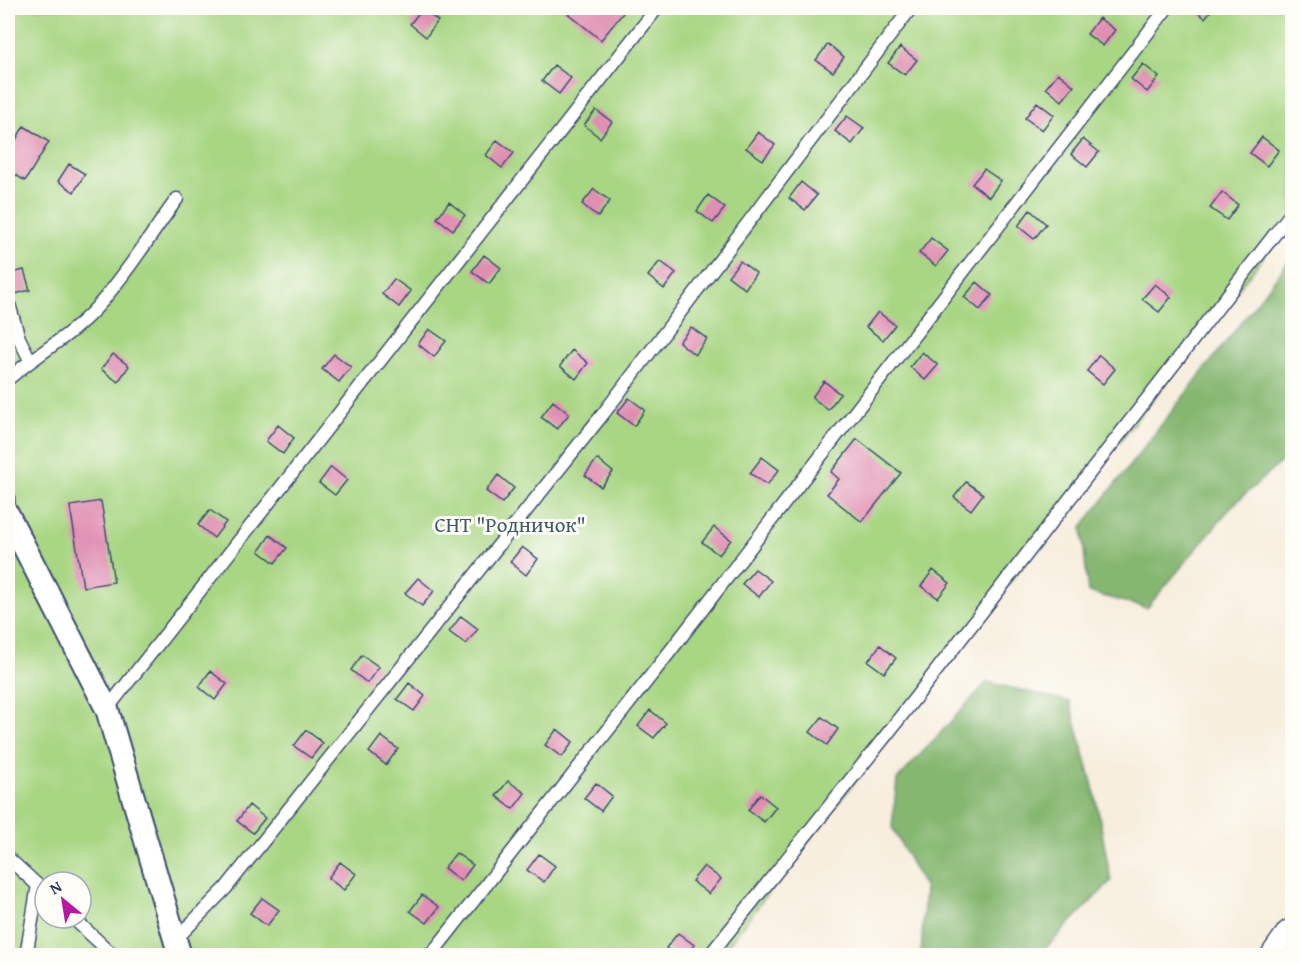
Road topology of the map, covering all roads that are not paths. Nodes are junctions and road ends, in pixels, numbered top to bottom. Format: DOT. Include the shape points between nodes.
graph roads {
  1 [pos="657,8"];
  2 [pos="911,8"];
  3 [pos="1167,8"];
  4 [pos="177,199"];
  5 [pos="1293,212"];
  6 [pos="8,301"];
  7 [pos="30,360"];
  8 [pos="8,379"];
  9 [pos="8,497"];
  10 [pos="9,518"];
  11 [pos="107,709"];
  12 [pos="8,858"];
  13 [pos="33,881"];
  14 [pos="33,924"];
  15 [pos="86,930"];
  16 [pos="1293,936"];
  17 [pos="178,947"];
  18 [pos="26,956"];
  19 [pos="114,956"];
  20 [pos="430,956"];
  21 [pos="709,956"];
  22 [pos="1278,956"];
  1 -- 11 [label="lane"];
  2 -- 17 [label="lane" via="603,414"];
  3 -- 20 [label="lane"];
  4 -- 7 [label="lane" via="97,306 64,339"];
  5 -- 21 [label="lane" via="888,733"];
  6 -- 7 [label="lane"];
  7 -- 8 [label="lane"];
  9 -- 10 [label="lane"];
  10 -- 11 [label="street"];
  11 -- 17 [label="street"];
  12 -- 13 [label="lane"];
  14 -- 18 [label="lane"];
  15 -- 19 [label="lane"];
  16 -- 22 [label="main road"];
}
